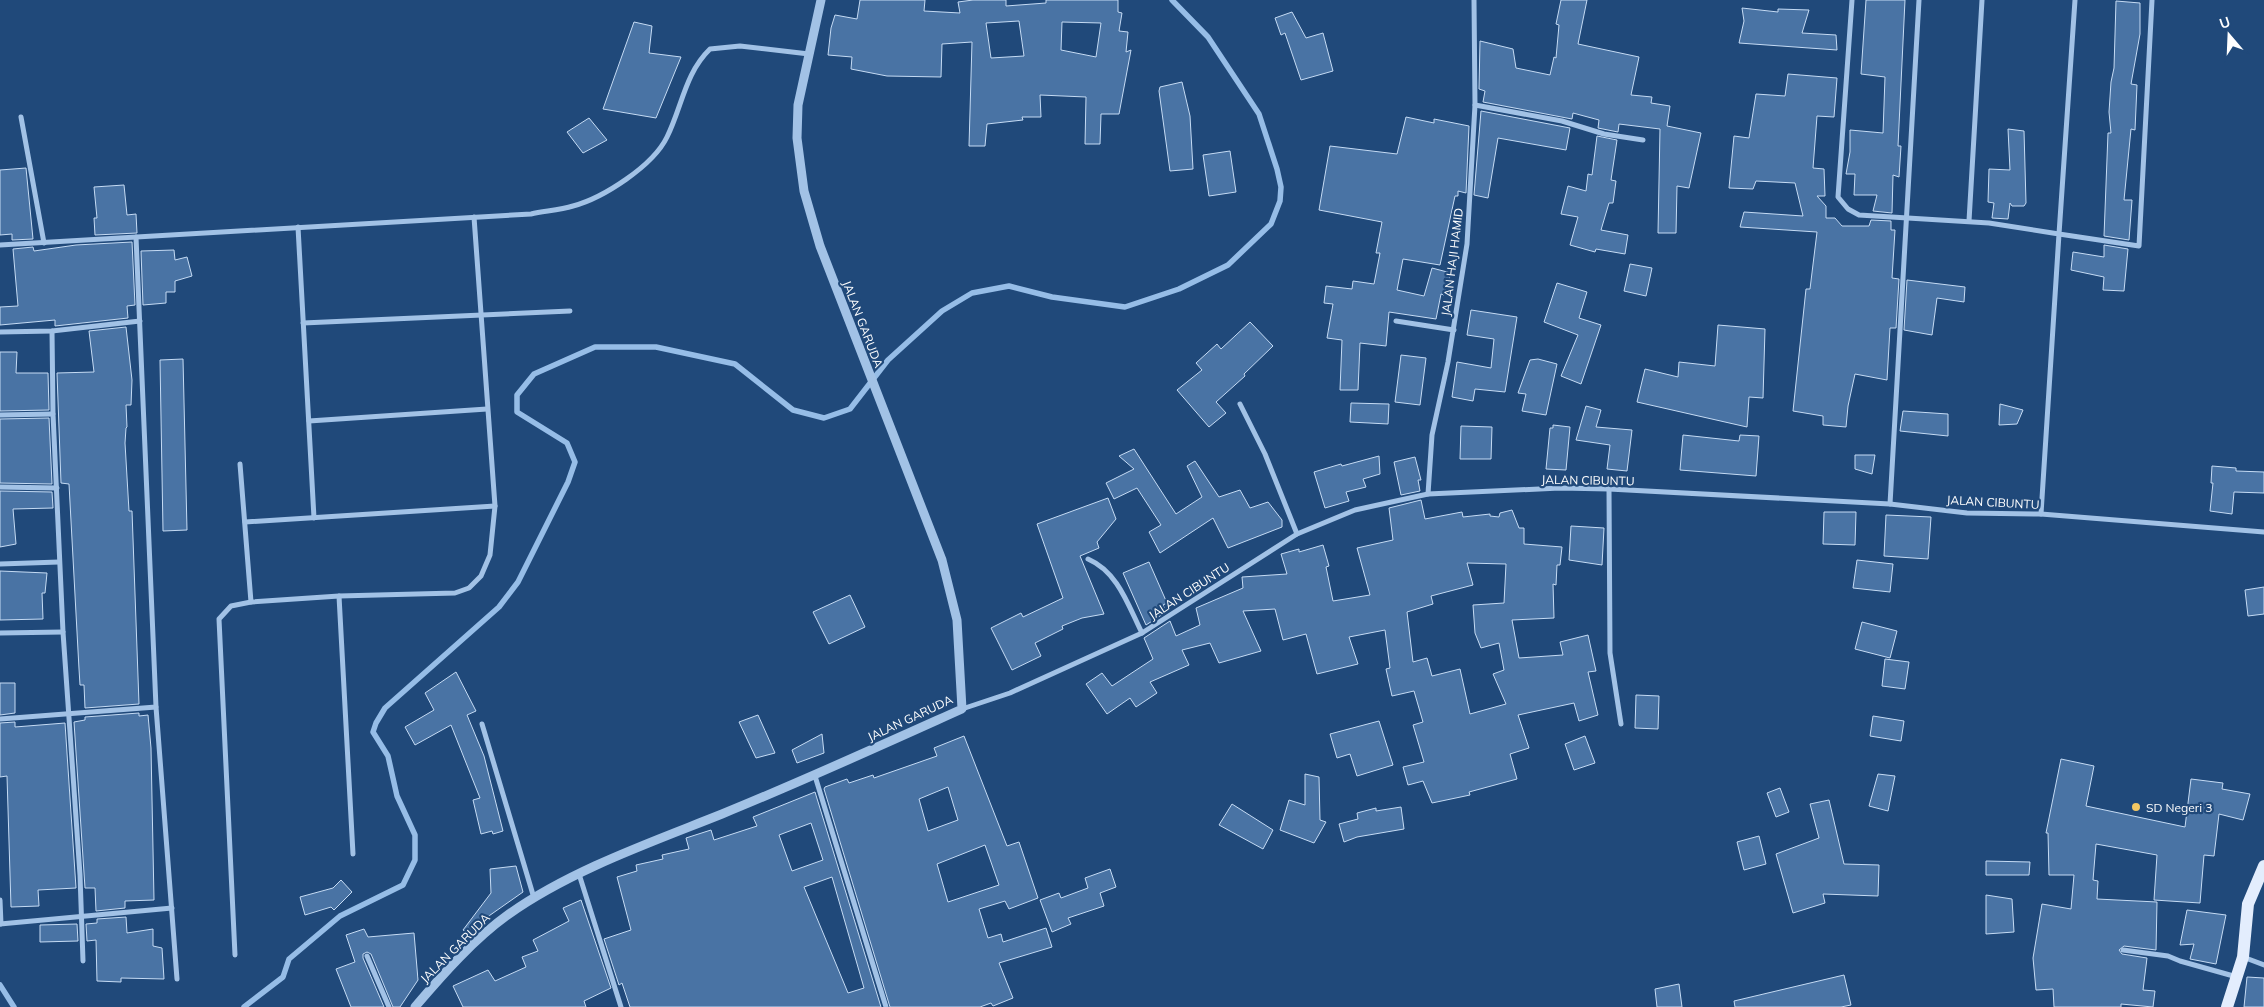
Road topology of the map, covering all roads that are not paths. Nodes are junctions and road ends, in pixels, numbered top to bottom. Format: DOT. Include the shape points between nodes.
graph roads {
  1 [pos="821,0"];
  2 [pos="1474,0"];
  3 [pos="1852,0"];
  4 [pos="1919,0"];
  5 [pos="1982,0"];
  6 [pos="2075,0"];
  7 [pos="2152,0"];
  8 [pos="810,54"];
  9 [pos="1475,105"];
  10 [pos="21,117"];
  11 [pos="1644,140"];
  12 [pos="474,217"];
  13 [pos="1907,218"];
  14 [pos="1969,221"];
  15 [pos="298,227"];
  16 [pos="2059,234"];
  17 [pos="136,237"];
  18 [pos="44,243"];
  19 [pos="0,245"];
  20 [pos="570,311"];
  21 [pos="482,315"];
  22 [pos="1396,321"];
  23 [pos="140,322"];
  24 [pos="303,322"];
  25 [pos="1454,330"];
  26 [pos="52,331"];
  27 [pos="0,332"];
  28 [pos="1240,404"];
  29 [pos="487,408"];
  30 [pos="53,414"];
  31 [pos="0,415"];
  32 [pos="309,421"];
  33 [pos="240,464"];
  34 [pos="0,487"];
  35 [pos="57,488"];
  36 [pos="1609,489"];
  37 [pos="1428,494"];
  38 [pos="1890,504"];
  39 [pos="495,506"];
  40 [pos="2041,514"];
  41 [pos="314,518"];
  42 [pos="244,522"];
  43 [pos="2264,532"];
  44 [pos="1297,534"];
  45 [pos="1088,559"];
  46 [pos="59,562"];
  47 [pos="0,564"];
  48 [pos="339,596"];
  49 [pos="251,602"];
  50 [pos="63,632"];
  51 [pos="1142,633"];
  52 [pos="0,634"];
  53 [pos="156,707"];
  54 [pos="962,709"];
  55 [pos="69,714"];
  56 [pos="0,719"];
  57 [pos="482,724"];
  58 [pos="1621,724"];
  59 [pos="815,776"];
  60 [pos="353,854"];
  61 [pos="2264,866"];
  62 [pos="579,874"];
  63 [pos="535,898"];
  64 [pos="0,900"];
  65 [pos="172,908"];
  66 [pos="82,918"];
  67 [pos="1,924"];
  68 [pos="2123,950"];
  69 [pos="235,955"];
  70 [pos="367,956"];
  71 [pos="2243,957"];
  72 [pos="83,962"];
  73 [pos="2264,965"];
  74 [pos="2238,977"];
  75 [pos="177,979"];
  76 [pos="389,1007"];
  77 [pos="415,1007"];
  78 [pos="621,1007"];
  79 [pos="886,1007"];
  80 [pos="2227,1007"];
  1 -- 8 [label="street, JALAN GARUDA"];
  2 -- 9 [label="street, JALAN HAJI HAMID"];
  3 -- 13 [label="street" via="1838,197 1848,209 1859,215"];
  4 -- 13 [label="street"];
  5 -- 14 [label="street"];
  6 -- 16 [label="street"];
  7 -- 16 [label="street" via="2139,246"];
  8 -- 12 [label="street" via="740,46 710,49 694,68 666,138 634,172 592,199 572,206 532,214"];
  8 -- 54 [label="street, JALAN GARUDA" via="798,105 797,138 804,191 820,246 949,584 959,642"];
  9 -- 11 [label="street"];
  9 -- 25 [label="street, JALAN HAJI HAMID" via="1467,244"];
  10 -- 18 [label="street"];
  12 -- 15 [label="street"];
  12 -- 21 [label="street"];
  13 -- 14 [label="street"];
  13 -- 38 [label="street"];
  14 -- 16 [label="street"];
  15 -- 17 [label="street"];
  15 -- 24 [label="street"];
  16 -- 40 [label="street"];
  17 -- 18 [label="street"];
  17 -- 23 [label="street"];
  18 -- 19 [label="street"];
  20 -- 21 [label="street"];
  21 -- 24 [label="street"];
  21 -- 29 [label="street"];
  22 -- 25 [label="street"];
  23 -- 26 [label="street"];
  23 -- 53 [label="street"];
  24 -- 32 [label="street"];
  25 -- 37 [label="street, JALAN HAJI HAMID" via="1432,435"];
  26 -- 27 [label="street"];
  26 -- 30 [label="street"];
  28 -- 44 [label="street" via="1265,454"];
  29 -- 32 [label="street"];
  29 -- 39 [label="street"];
  30 -- 31 [label="street"];
  30 -- 35 [label="street"];
  32 -- 41 [label="street"];
  33 -- 42 [label="street"];
  34 -- 35 [label="street"];
  35 -- 46 [label="street"];
  36 -- 37 [label="street, JALAN CIBUNTU"];
  36 -- 38 [label="street, JALAN CIBUNTU"];
  36 -- 58 [label="street" via="1610,653"];
  37 -- 44 [label="street, JALAN CIBUNTU" via="1355,510"];
  38 -- 40 [label="street, JALAN CIBUNTU" via="1967,512"];
  39 -- 41 [label="street"];
  39 -- 48 [label="street" via="490,555 481,576 469,588 456,593"];
  40 -- 43 [label="street, JALAN CIBUNTU"];
  41 -- 42 [label="street"];
  42 -- 49 [label="street"];
  44 -- 51 [label="street, JALAN CIBUNTU"];
  45 -- 51 [label="street" via="1100,564 1115,581"];
  46 -- 47 [label="street"];
  46 -- 50 [label="street"];
  48 -- 49 [label="street"];
  48 -- 60 [label="street"];
  49 -- 69 [label="street" via="231,606 220,619"];
  50 -- 52 [label="street"];
  50 -- 55 [label="street"];
  51 -- 54 [label="street, JALAN CIBUNTU" via="1010,693"];
  53 -- 55 [label="street"];
  53 -- 65 [label="street"];
  54 -- 59 [label="street, JALAN GARUDA"];
  55 -- 56 [label="street"];
  55 -- 66 [label="street"];
  57 -- 63 [label="street"];
  59 -- 62 [label="street, JALAN GARUDA"];
  59 -- 79 [label="street"];
  61 -- 71 [label="main road" via="2248,904"];
  62 -- 63 [label="street, JALAN GARUDA"];
  62 -- 78 [label="street"];
  63 -- 77 [label="street, JALAN GARUDA" via="480,938"];
  64 -- 67 [label="street"];
  65 -- 66 [label="street"];
  65 -- 75 [label="street"];
  66 -- 67 [label="street"];
  66 -- 72 [label="street"];
  68 -- 74 [label="street" via="2168,956"];
  70 -- 76 [label="street"];
  71 -- 73 [label="street"];
  71 -- 74 [label="main road"];
  74 -- 80 [label="main road"];
}
